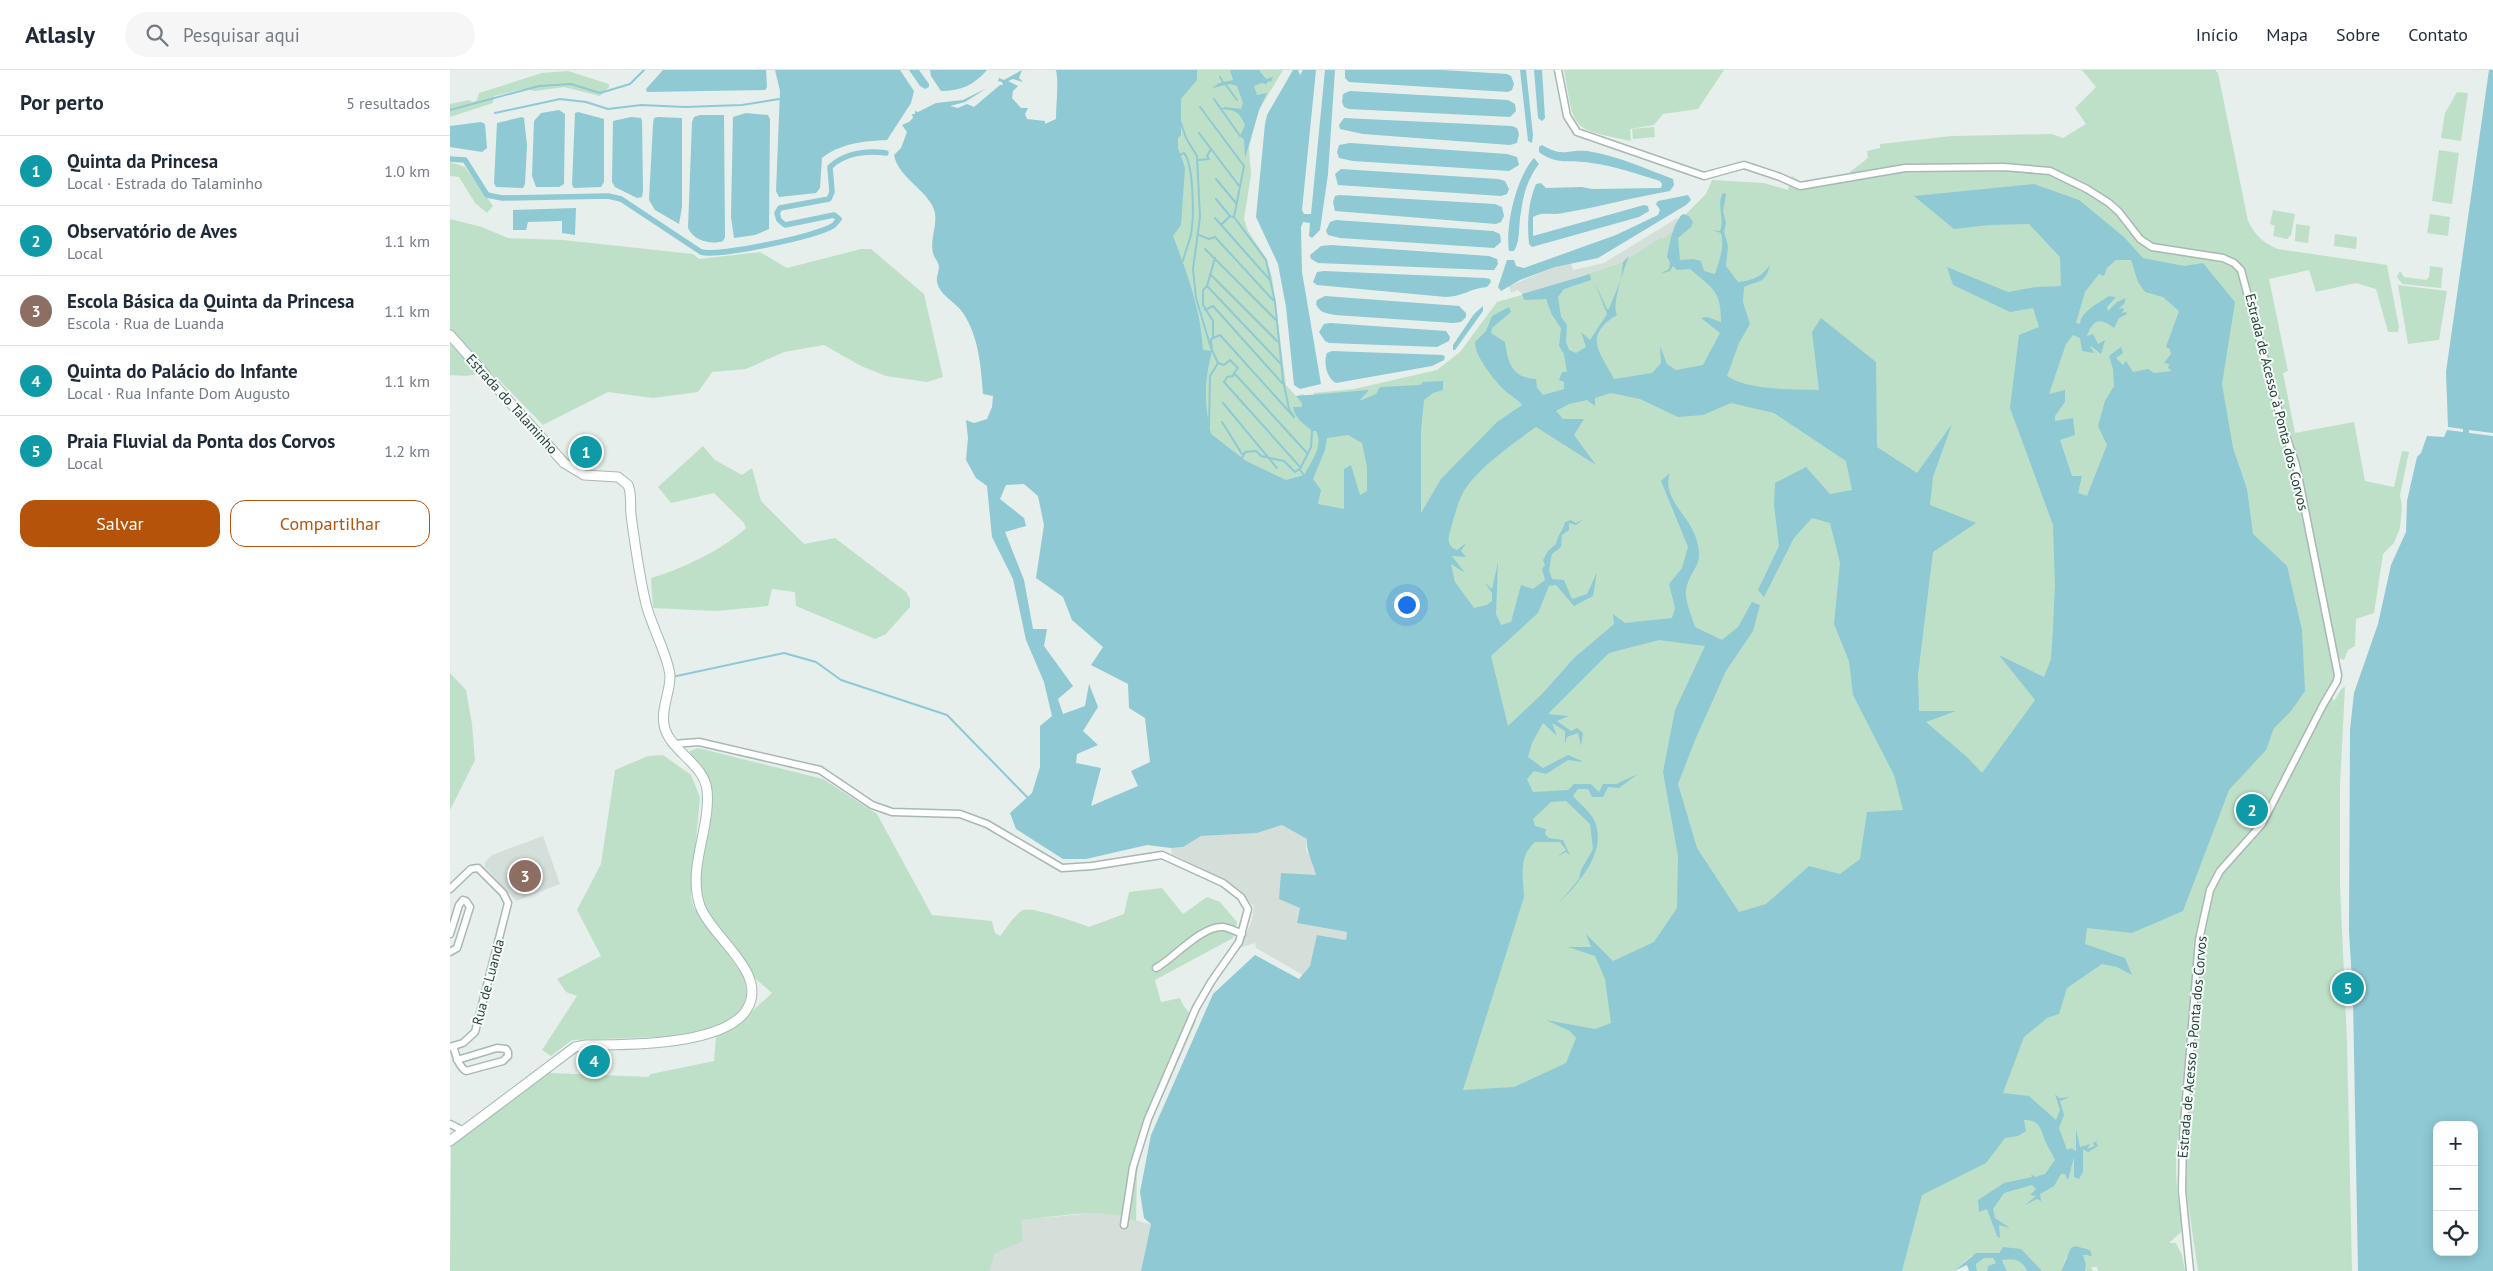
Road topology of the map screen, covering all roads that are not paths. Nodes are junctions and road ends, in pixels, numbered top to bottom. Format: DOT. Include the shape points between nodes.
graph roads {
  1 [pos="1558,70"];
  2 [pos="450,336"];
  3 [pos="673,744"];
  4 [pos="450,889"];
  5 [pos="450,934"];
  6 [pos="1242,934"];
  7 [pos="450,952"];
  8 [pos="1156,968"];
  9 [pos="452,1047"];
  10 [pos="458,1060"];
  11 [pos="450,1124"];
  12 [pos="462,1130"];
  13 [pos="450,1141"];
  14 [pos="1124,1225"];
  15 [pos="2190,1271"];
  1 -- 15 [label="street, Estrada de Acesso à Ponta dos Corvos" via="1567,116 1577,132 1704,176 1744,165 1805,186 1905,168 2035,168 2060,174 2102,198 2119,212 2140,239 2152,247 2223,258 2241,270 2296,465 2338,675 2262,824 2220,871 2210,890 2199,940 2182,1136 2182,1191"];
  2 -- 3 [label="main road, Estrada do Talaminho" via="564,463 584,475 618,477 628,485 645,601 668,670 664,722 666,734"];
  3 -- 6 [label="street" via="698,742 820,770 872,805 892,812 960,814 987,824 1062,868 1162,855 1224,883 1241,897 1248,909"];
  3 -- 12 [label="main road, Estrada do Talaminho" via="701,775 706,787 706,817 696,876 699,900 710,923 746,969 754,990 744,1015 730,1027 658,1043 575,1047"];
  4 -- 9 [label="street, Rua de Luanda" via="471,869 478,868 503,893 508,903 475,1032 463,1043"];
  5 -- 7 [label="street" via="459,905 464,900 470,907 457,948"];
  6 -- 8 [label="street" via="1215,928"];
  6 -- 14 [label="street" via="1196,1008 1148,1119 1133,1167"];
  9 -- 10 [label="street"];
  10 -- 10 [label="street" via="466,1071 502,1061 508,1052 497,1048"];
  11 -- 12 [label="street"];
  12 -- 13 [label="main road, Estrada do Talaminho"];
}
